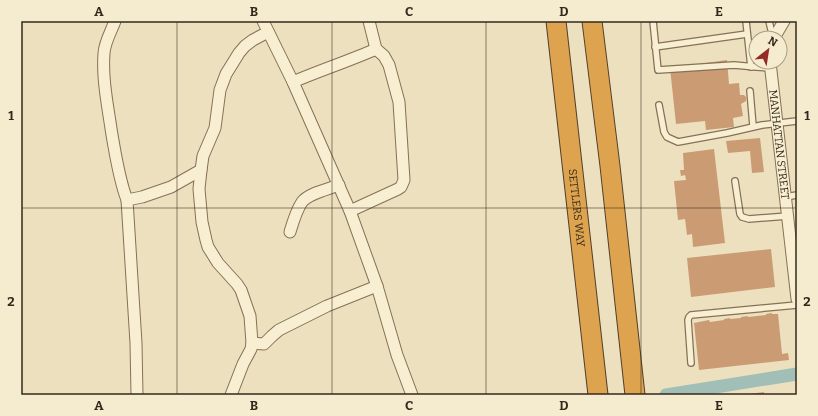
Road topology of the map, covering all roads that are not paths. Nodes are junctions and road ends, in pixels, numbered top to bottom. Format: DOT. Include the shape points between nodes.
graph roads {
  1 [pos="115,21"];
  2 [pos="263,21"];
  3 [pos="369,21"];
  4 [pos="556,21"];
  5 [pos="592,21"];
  6 [pos="597,21"];
  7 [pos="652,21"];
  8 [pos="746,21"];
  9 [pos="784,21"];
  10 [pos="779,30"];
  11 [pos="268,32"];
  12 [pos="747,34"];
  13 [pos="748,42"];
  14 [pos="655,46"];
  15 [pos="376,49"];
  16 [pos="748,67"];
  17 [pos="772,70"];
  18 [pos="293,82"];
  19 [pos="750,91"];
  20 [pos="659,105"];
  21 [pos="797,121"];
  22 [pos="777,122"];
  23 [pos="753,126"];
  24 [pos="610,166"];
  25 [pos="201,170"];
  26 [pos="735,181"];
  27 [pos="339,185"];
  28 [pos="797,195"];
  29 [pos="785,197"];
  30 [pos="127,200"];
  31 [pos="350,211"];
  32 [pos="788,216"];
  33 [pos="290,232"];
  34 [pos="377,286"];
  35 [pos="797,299"];
  36 [pos="797,305"];
  37 [pos="252,343"];
  38 [pos="691,363"];
  39 [pos="137,395"];
  40 [pos="231,395"];
  41 [pos="412,395"];
  42 [pos="598,395"];
  43 [pos="634,395"];
  1 -- 30 [label="street" via="104,52 105,96 117,164"];
  2 -- 11 [label="street"];
  3 -- 15 [label="street"];
  4 -- 42 [label="highway, SETTLERS WAY"];
  5 -- 24 [label="highway"];
  6 -- 24 [label="highway"];
  7 -- 14 [label="lane"];
  8 -- 12 [label="lane"];
  9 -- 10 [label="street"];
  11 -- 18 [label="street"];
  11 -- 25 [label="street" via="245,46 226,74 220,90 215,128 203,156"];
  12 -- 13 [label="lane"];
  12 -- 14 [label="lane"];
  14 -- 16 [label="lane" via="658,70 734,65"];
  15 -- 18 [label="street"];
  15 -- 31 [label="street" via="387,61 399,102 404,180 398,189"];
  17 -- 22 [label="street, MANHATTAN STREET"];
  18 -- 27 [label="street"];
  19 -- 23 [label="lane"];
  20 -- 23 [label="lane" via="664,132 667,137 678,142"];
  21 -- 22 [label="lane"];
  22 -- 23 [label="lane"];
  22 -- 29 [label="street, MANHATTAN STREET"];
  24 -- 43 [label="highway"];
  25 -- 30 [label="street" via="171,187"];
  25 -- 37 [label="street" via="199,189 206,240 218,263 241,290 250,316"];
  26 -- 32 [label="lane" via="742,217 749,219"];
  27 -- 31 [label="street"];
  27 -- 33 [label="street" via="312,194 304,200"];
  28 -- 29 [label="lane"];
  29 -- 32 [label="street, MANHATTAN STREET"];
  30 -- 39 [label="street"];
  31 -- 34 [label="street"];
  32 -- 35 [label="street, MANHATTAN STREET"];
  34 -- 37 [label="street" via="327,306 279,330 264,344"];
  34 -- 41 [label="street" via="397,355"];
  36 -- 38 [label="lane" via="689,317"];
  37 -- 40 [label="street"];
}
